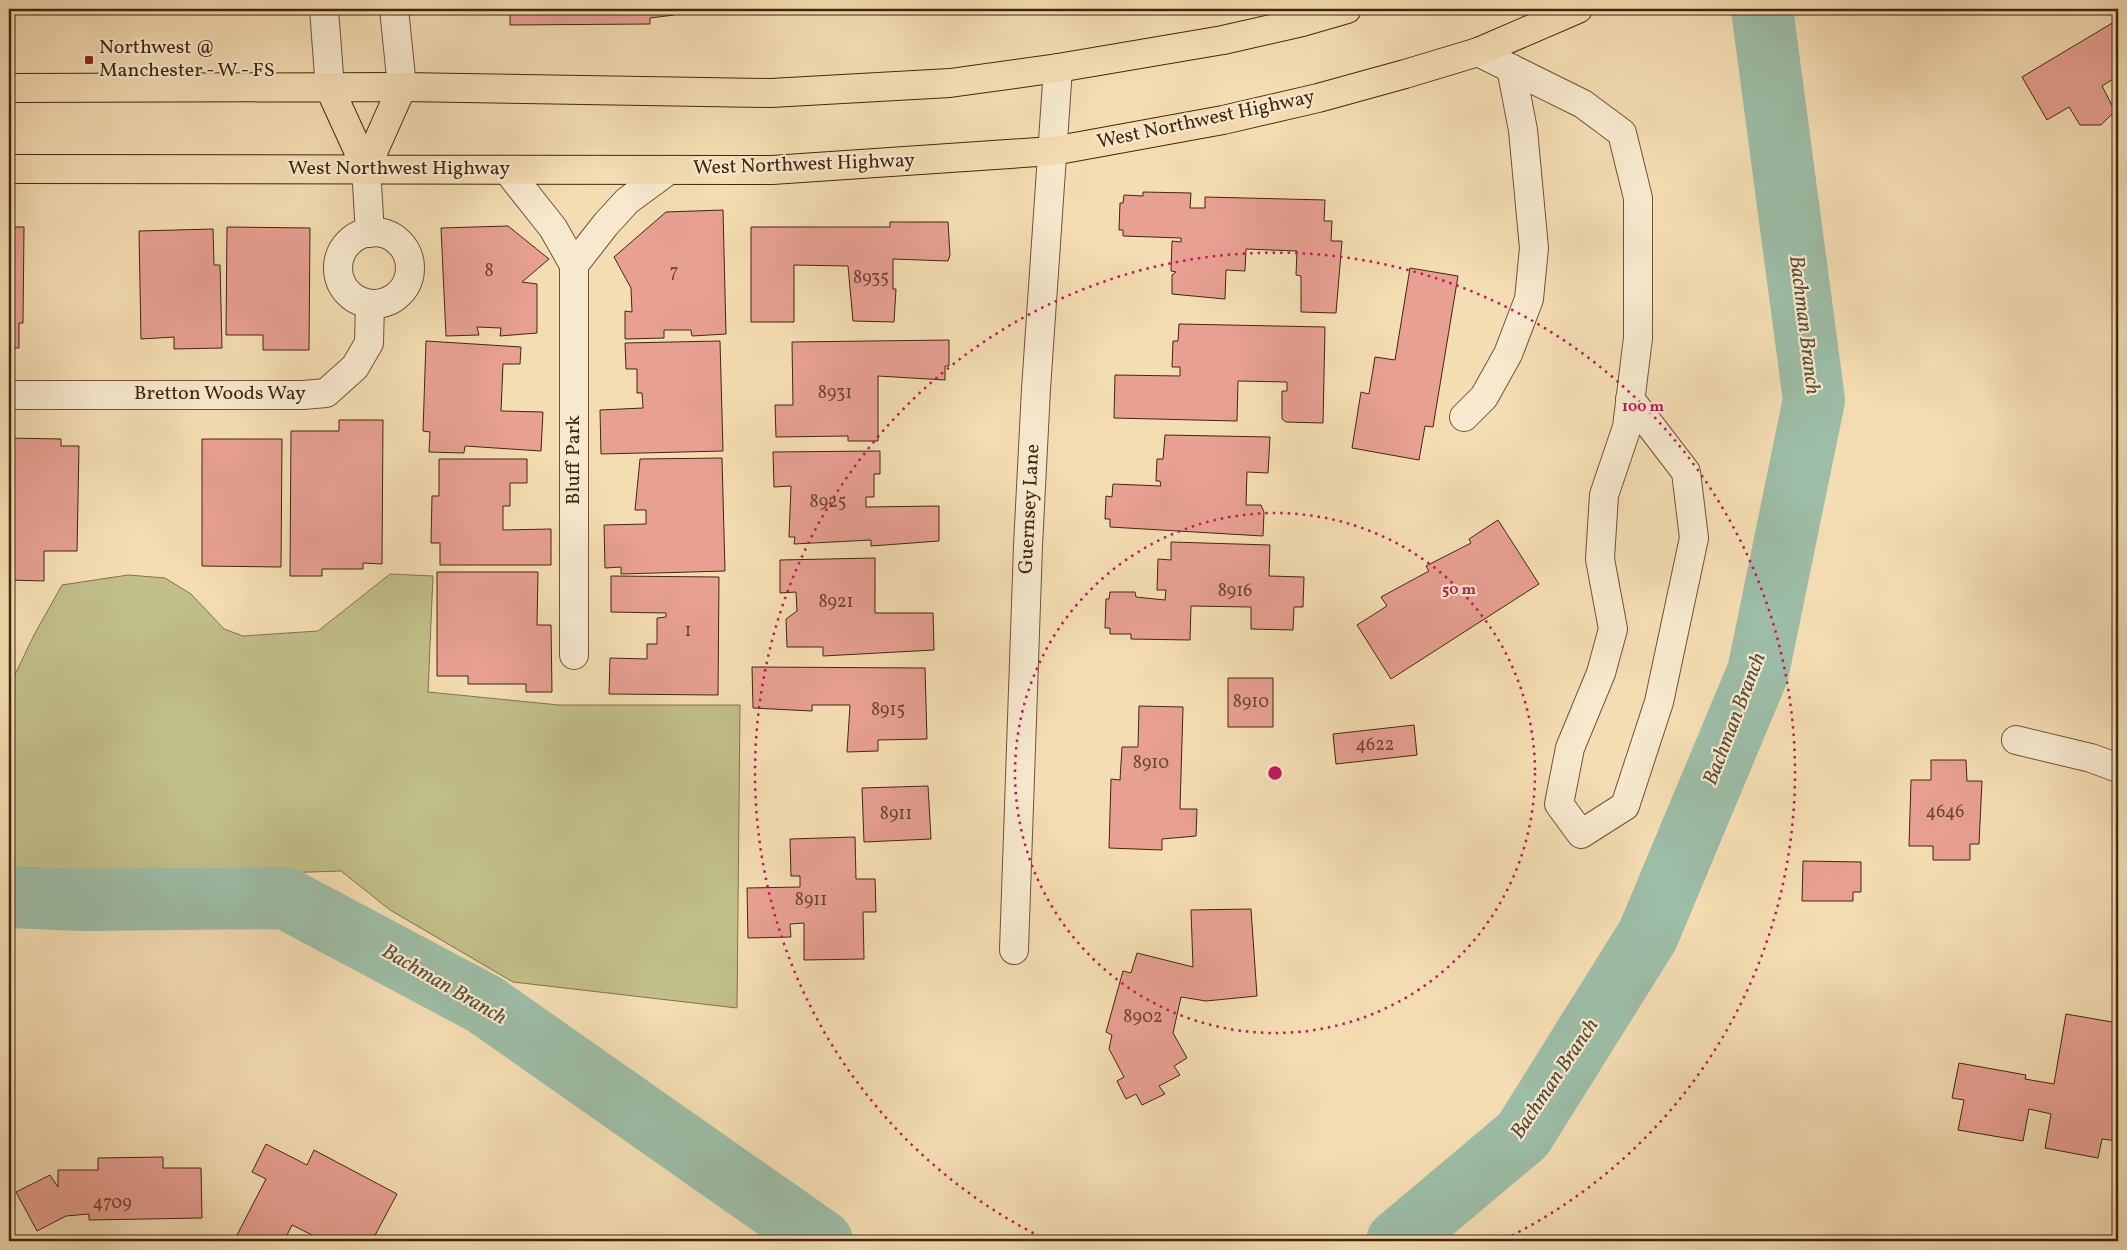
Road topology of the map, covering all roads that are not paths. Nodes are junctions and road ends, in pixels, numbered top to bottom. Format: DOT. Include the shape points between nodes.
graph roads {
  1 [pos="324,9"];
  2 [pos="394,9"];
  3 [pos="1346,9"];
  4 [pos="1578,9"];
  5 [pos="1478,52"];
  6 [pos="1058,68"];
  7 [pos="1511,68"];
  8 [pos="402,87"];
  9 [pos="9,88"];
  10 [pos="330,89"];
  11 [pos="1053,150"];
  12 [pos="366,168"];
  13 [pos="9,169"];
  14 [pos="507,170"];
  15 [pos="669,170"];
  16 [pos="370,232"];
  17 [pos="574,265"];
  18 [pos="370,304"];
  19 [pos="9,395"];
  20 [pos="1630,399"];
  21 [pos="1464,418"];
  22 [pos="574,655"];
  23 [pos="2016,740"];
  24 [pos="2118,768"];
  25 [pos="1014,950"];
  1 -- 10 [label="street"];
  2 -- 8 [label="street"];
  3 -- 6 [label="main road" via="1223,40"];
  4 -- 5 [label="main road, West Northwest Highway"];
  5 -- 7 [label="street"];
  5 -- 11 [label="main road, West Northwest Highway" via="1388,79 1242,115"];
  6 -- 8 [label="main road" via="950,83 772,93"];
  6 -- 11 [label="street, Guernsey Lane"];
  7 -- 20 [label="street" via="1583,104 1622,133 1638,198 1638,338"];
  7 -- 21 [label="street" via="1523,130 1534,248 1529,299 1508,354 1484,397"];
  8 -- 10 [label="main road"];
  8 -- 12 [label="main road"];
  9 -- 10 [label="main road"];
  10 -- 12 [label="main road"];
  11 -- 15 [label="main road, West Northwest Highway" via="772,170"];
  11 -- 25 [label="street, Guernsey Lane" via="1028,546"];
  12 -- 13 [label="main road, West Northwest Highway"];
  12 -- 14 [label="main road, West Northwest Highway"];
  12 -- 16 [label="street"];
  14 -- 15 [label="main road, West Northwest Highway"];
  14 -- 17 [label="street, Bluff Park" via="553,228"];
  15 -- 17 [label="street" via="627,201"];
  16 -- 18 [label="street" via="349,242 342,252 338,268 342,285 349,295"];
  16 -- 18 [label="street" via="391,236 400,243 410,262 408,278 400,293 392,299"];
  17 -- 22 [label="street, Bluff Park"];
  18 -- 19 [label="street, Bretton Woods Way" via="369,343 355,367 326,393"];
  20 -- 20 [label="street" via="1627,426 1604,496 1600,560 1613,629 1601,673 1570,748 1560,804 1581,834 1625,806 1659,702 1694,538 1686,472"];
  23 -- 24 [label="street"];
}
